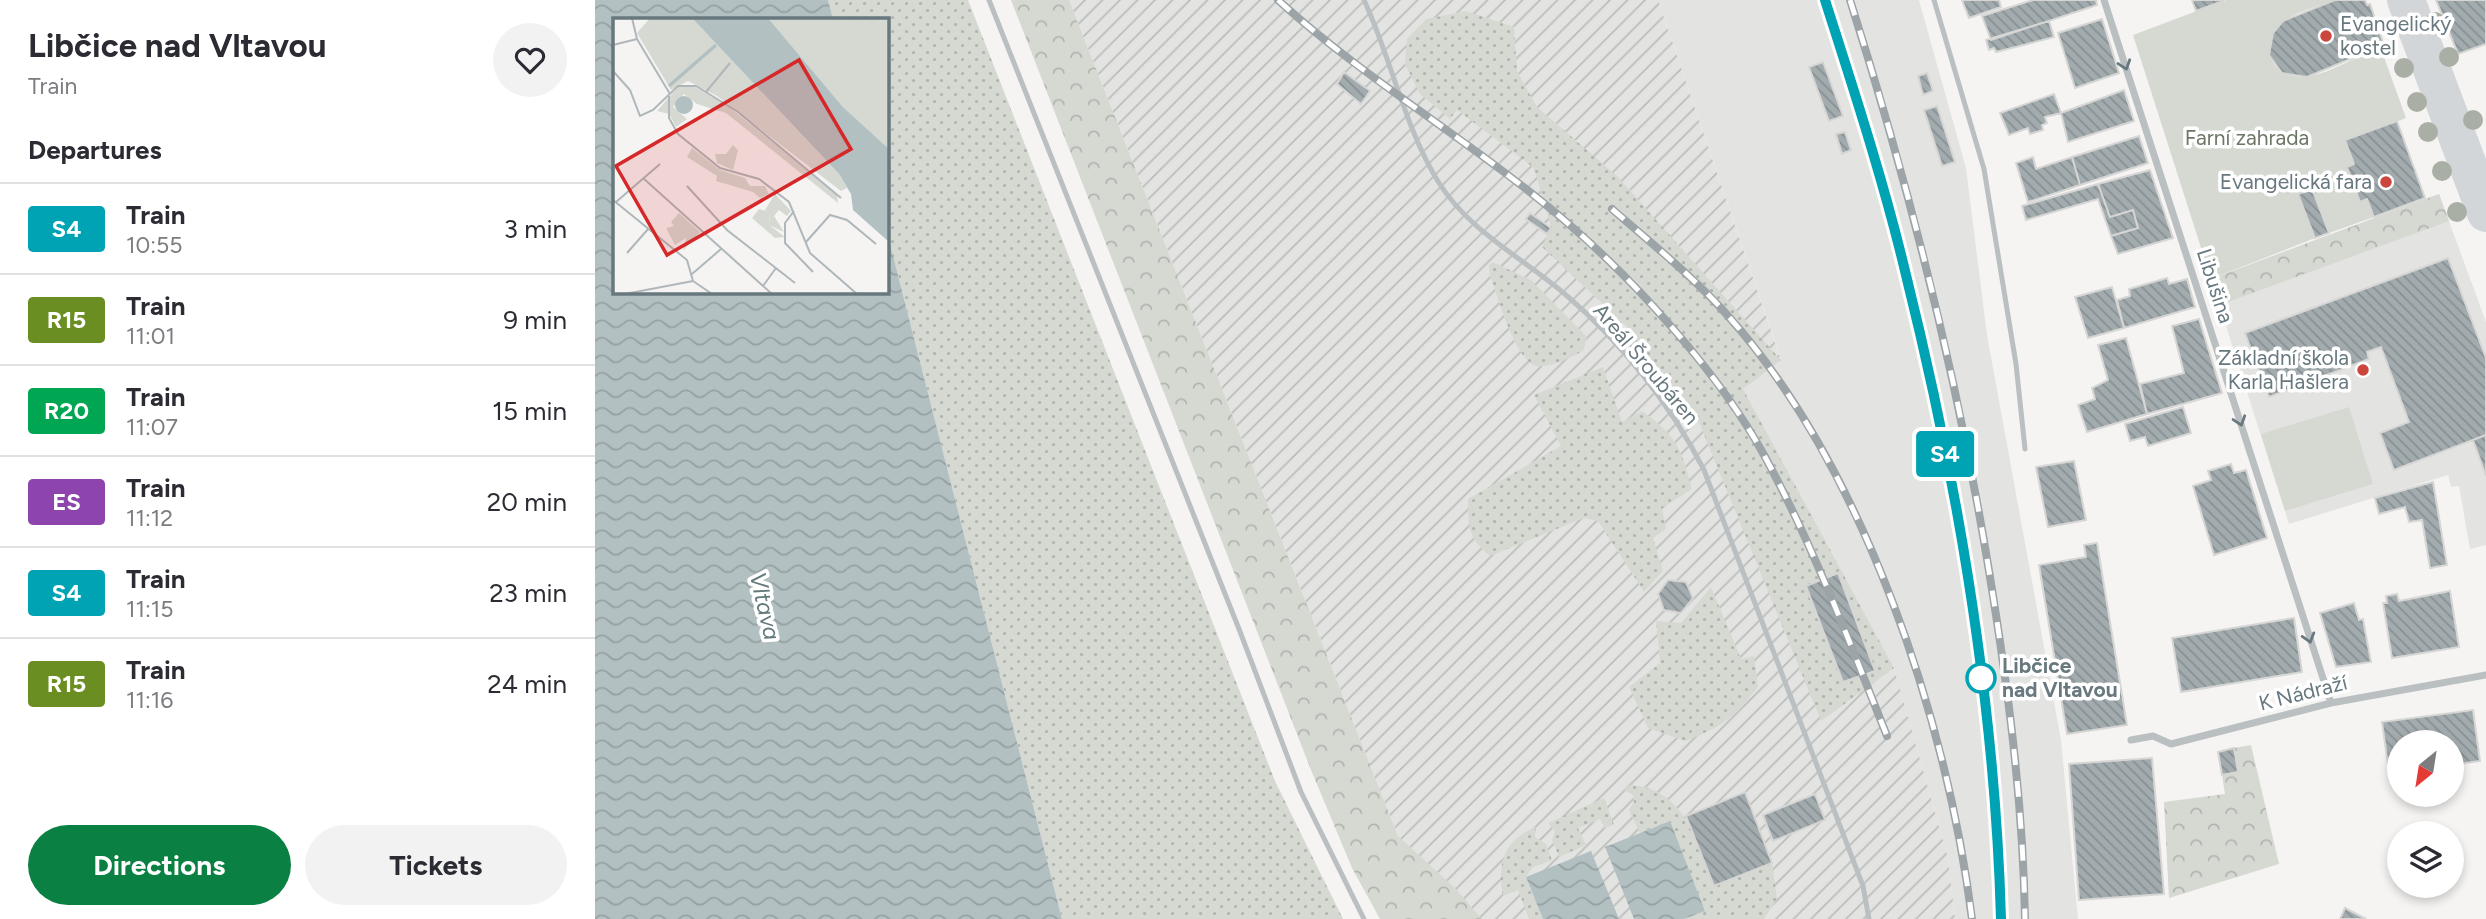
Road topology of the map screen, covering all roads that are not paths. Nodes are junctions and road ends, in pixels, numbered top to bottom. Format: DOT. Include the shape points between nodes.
graph roads {
  1 [pos="989,0"];
  2 [pos="1364,0"];
  3 [pos="1934,0"];
  4 [pos="2104,0"];
  5 [pos="2406,0"];
  6 [pos="2486,213"];
  7 [pos="2025,449"];
  8 [pos="2486,675"];
  9 [pos="2331,703"];
  10 [pos="2131,740"];
  11 [pos="1364,919"];
  12 [pos="1869,919"];
  1 -- 11 [label="lane" via="1301,792"];
  2 -- 12 [label="lane, Areál Šroubáren" via="1439,183 1494,242 1603,329 1688,437 1863,886"];
  3 -- 7 [label="lane" via="1984,169"];
  4 -- 9 [label="street, Libušina, one-way"];
  5 -- 6 [label="street"];
  8 -- 9 [label="street, K Nádraží"];
  9 -- 10 [label="street, K Nádraží" via="2171,744 2153,736"];
}
